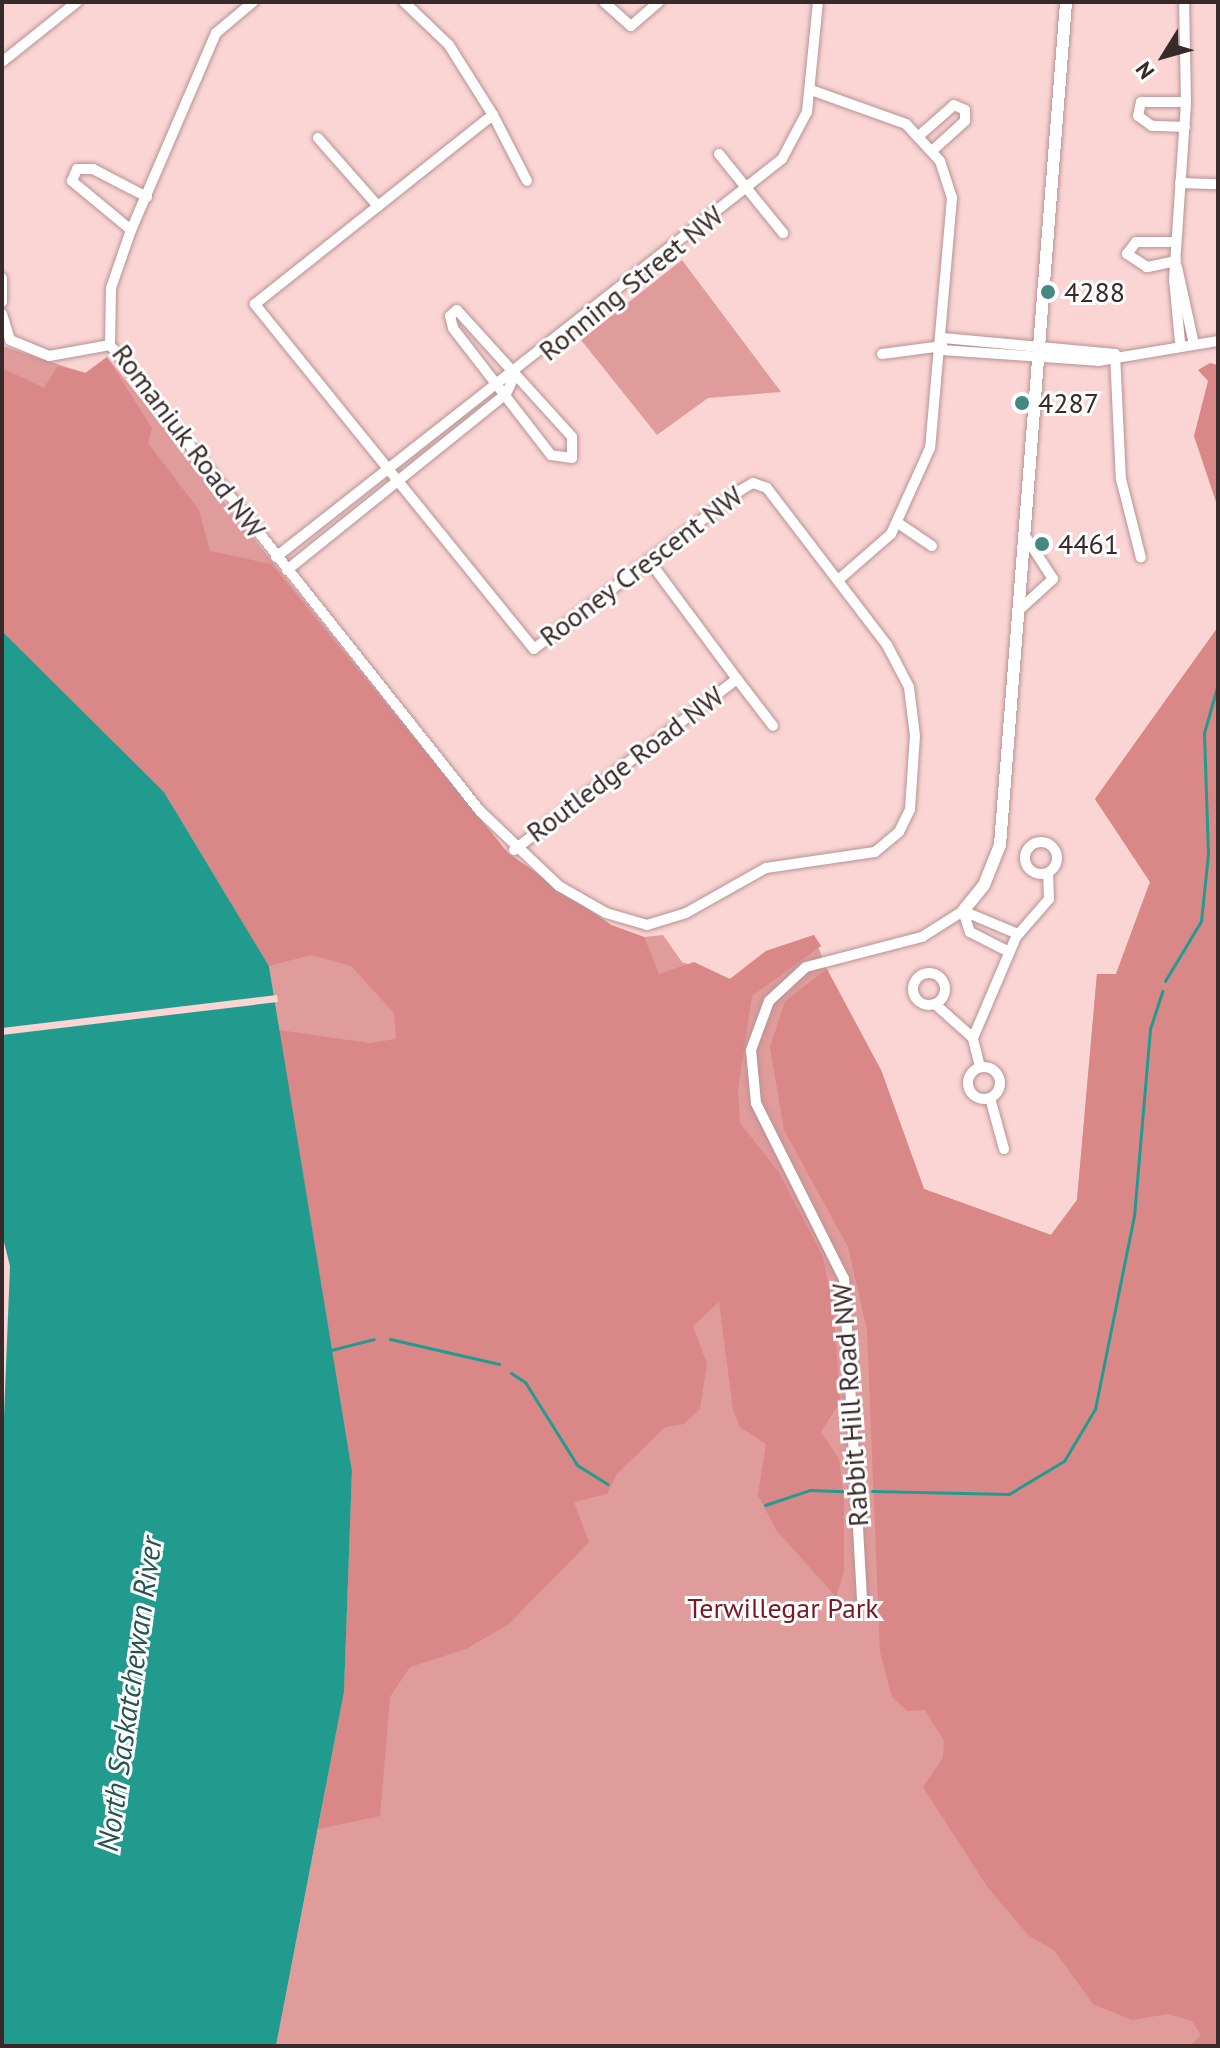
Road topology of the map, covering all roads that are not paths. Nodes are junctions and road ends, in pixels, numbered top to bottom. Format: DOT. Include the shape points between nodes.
graph roads {
  1 [pos="77,2"];
  2 [pos="253,2"];
  3 [pos="404,2"];
  4 [pos="604,2"];
  5 [pos="659,2"];
  6 [pos="818,2"];
  7 [pos="1066,2"];
  8 [pos="1184,2"];
  9 [pos="2,62"];
  10 [pos="811,90"];
  11 [pos="1186,102"];
  12 [pos="493,115"];
  13 [pos="1185,127"];
  14 [pos="920,135"];
  15 [pos="318,138"];
  16 [pos="933,150"];
  17 [pos="719,154"];
  18 [pos="527,181"];
  19 [pos="1180,183"];
  20 [pos="1218,184"];
  21 [pos="747,191"];
  22 [pos="147,197"];
  23 [pos="378,206"];
  24 [pos="131,230"];
  25 [pos="783,233"];
  26 [pos="1176,242"];
  27 [pos="1177,264"];
  28 [pos="3,280"];
  29 [pos="2,302"];
  30 [pos="2,314"];
  31 [pos="1193,340"];
  32 [pos="1218,341"];
  33 [pos="1180,342"];
  34 [pos="110,345"];
  35 [pos="942,345"];
  36 [pos="1036,350"];
  37 [pos="882,354"];
  38 [pos="1115,354"];
  39 [pos="515,375"];
  40 [pos="497,383"];
  41 [pos="506,394"];
  42 [pos="388,471"];
  43 [pos="397,483"];
  44 [pos="898,523"];
  45 [pos="1024,534"];
  46 [pos="932,546"];
  47 [pos="276,557"];
  48 [pos="1141,558"];
  49 [pos="650,562"];
  50 [pos="287,570"];
  51 [pos="838,580"];
  52 [pos="1019,610"];
  53 [pos="737,679"];
  54 [pos="773,726"];
  55 [pos="514,850"];
  56 [pos="1048,873"];
  57 [pos="963,911"];
  58 [pos="1018,934"];
  59 [pos="1009,952"];
  60 [pos="935,1004"];
  61 [pos="973,1038"];
  62 [pos="980,1067"];
  63 [pos="990,1098"];
  64 [pos="1004,1149"];
  65 [pos="862,1599"];
  1 -- 9 [label="street"];
  2 -- 22 [label="street, Romaniuk Road NW" via="216,33"];
  3 -- 12 [label="street" via="449,45"];
  4 -- 5 [label="street" via="626,26"];
  6 -- 10 [label="street, Ronning Street NW"];
  7 -- 36 [label="street, Rabbit Hill Road NW"];
  8 -- 11 [label="street"];
  10 -- 14 [label="street" via="887,114"];
  10 -- 21 [label="street, Ronning Street NW" via="789,149"];
  11 -- 13 [label="street"];
  11 -- 13 [label="street" via="1141,102 1138,116 1152,126"];
  12 -- 18 [label="street"];
  12 -- 23 [label="street"];
  13 -- 19 [label="street"];
  14 -- 16 [label="street"];
  14 -- 16 [label="street" via="954,105 965,110 965,121"];
  15 -- 23 [label="street"];
  16 -- 35 [label="street" via="952,198"];
  17 -- 21 [label="street, Ronning Street NW"];
  19 -- 20 [label="street"];
  19 -- 26 [label="street"];
  21 -- 25 [label="street, Ronning Street NW"];
  21 -- 39 [label="street, Ronning Street NW"];
  22 -- 24 [label="street, Romaniuk Road NW"];
  22 -- 24 [label="street" via="93,169 77,169 72,181"];
  23 -- 42 [label="street" via="255,304"];
  24 -- 34 [label="street, Romaniuk Road NW" via="111,288"];
  26 -- 27 [label="street"];
  26 -- 27 [label="street" via="1136,242 1127,254 1147,267"];
  27 -- 31 [label="street"];
  27 -- 33 [label="street"];
  28 -- 29 [label="street"];
  30 -- 34 [label="street" via="10,340 49,356"];
  31 -- 32 [label="street"];
  31 -- 33 [label="street"];
  33 -- 38 [label="street"];
  34 -- 47 [label="street, Romaniuk Road NW"];
  35 -- 36 [label="street"];
  35 -- 37 [label="street"];
  35 -- 44 [label="street" via="933,435"];
  36 -- 38 [label="street" via="1098,361"];
  36 -- 45 [label="street, Rabbit Hill Road NW"];
  38 -- 48 [label="street" via="1121,479"];
  39 -- 40 [label="street, Ronning Street NW"];
  39 -- 40 [label="street, Ronning Street NW" via="457,310 450,316 453,328"];
  39 -- 41 [label="street, Ronning Street NW"];
  39 -- 41 [label="street, Ronning Street NW" via="572,437 572,458 551,455"];
  40 -- 41 [label="street, Ronning Street NW"];
  40 -- 42 [label="street, Ronning Street NW"];
  41 -- 43 [label="street, Ronning Street NW"];
  42 -- 43 [label="street"];
  42 -- 47 [label="street, Ronning Street NW"];
  43 -- 49 [label="street, Rooney Crescent NW" via="534,649"];
  43 -- 50 [label="street, Ronning Street NW"];
  44 -- 46 [label="street"];
  44 -- 51 [label="street"];
  45 -- 52 [label="street, Rabbit Hill Road NW"];
  45 -- 52 [label="street" via="1053,579"];
  47 -- 50 [label="street, Rooney Crescent NW"];
  49 -- 51 [label="street, Rooney Crescent NW" via="758,483"];
  49 -- 53 [label="street, Routledge Road NW"];
  50 -- 55 [label="street, Rooney Crescent NW"];
  51 -- 55 [label="street, Rooney Crescent NW" via="891,652 913,702 910,809 892,840 862,857 766,868 686,913 647,925 606,913"];
  52 -- 57 [label="street, Rabbit Hill Road NW" via="1000,845 984,885"];
  53 -- 54 [label="street, Routledge Road NW"];
  53 -- 55 [label="street, Routledge Road NW"];
  56 -- 58 [label="street" via="1046,905"];
  57 -- 58 [label="street"];
  57 -- 59 [label="street" via="970,932"];
  57 -- 65 [label="street, Rabbit Hill Road NW" via="922,937 806,967 769,1001 751,1050 756,1103 844,1279"];
  58 -- 59 [label="street"];
  59 -- 61 [label="street"];
  60 -- 61 [label="street"];
  61 -- 62 [label="street"];
  62 -- 63 [label="street" via="999,1075"];
  62 -- 63 [label="street" via="968,1088"];
  63 -- 64 [label="street"];
}
